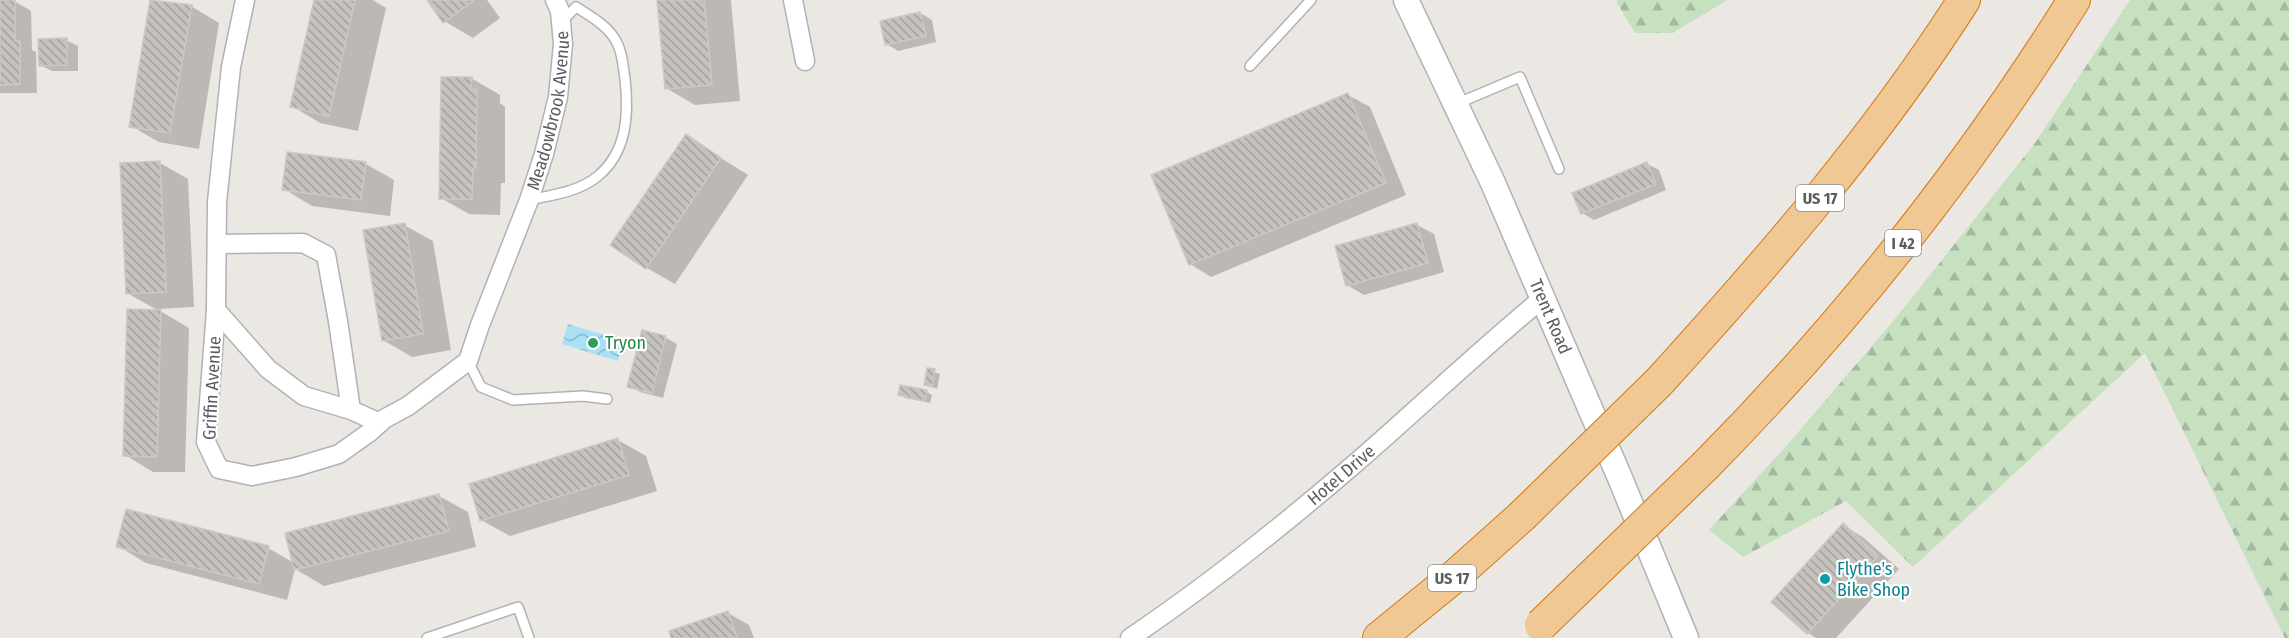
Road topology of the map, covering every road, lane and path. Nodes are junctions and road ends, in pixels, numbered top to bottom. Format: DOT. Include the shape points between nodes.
graph roads {
  1 [pos="245,0"];
  2 [pos="555,0"];
  3 [pos="793,0"];
  4 [pos="1311,0"];
  5 [pos="1406,0"];
  6 [pos="1964,0"];
  7 [pos="2074,0"];
  8 [pos="561,22"];
  9 [pos="805,61"];
  10 [pos="1250,66"];
  11 [pos="1455,104"];
  12 [pos="1559,169"];
  13 [pos="529,200"];
  14 [pos="217,244"];
  15 [pos="1543,298"];
  16 [pos="216,310"];
  17 [pos="468,361"];
  18 [pos="607,399"];
  19 [pos="351,410"];
  20 [pos="380,423"];
  21 [pos="1533,632"];
  22 [pos="428,638"];
  23 [pos="529,638"];
  24 [pos="1130,638"];
  25 [pos="1379,638"];
  26 [pos="1686,638"];
  1 -- 14 [label="street, Griffin Avenue" via="231,67 216,202"];
  2 -- 8 [label="street, Meadowbrook Avenue"];
  3 -- 9 [label="street"];
  4 -- 10 [label="lane"];
  5 -- 11 [label="street, Trent Road"];
  6 -- 25 [label="highway, US 17, bridge" via="1815,206 1738,295 1659,381 1522,516"];
  7 -- 21 [label="highway, I 42, bridge" via="1966,161 1893,256 1760,411"];
  8 -- 13 [label="street, Meadowbrook Avenue" via="558,97"];
  8 -- 13 [label="lane, Meadowbrook Avenue" via="576,7 617,42 626,95 625,132 619,149 597,177 564,192"];
  11 -- 12 [label="lane" via="1520,77"];
  11 -- 15 [label="street, Trent Road"];
  13 -- 17 [label="street, Meadowbrook Avenue"];
  14 -- 16 [label="street, Griffin Avenue"];
  14 -- 19 [label="street" via="303,243 326,255"];
  15 -- 24 [label="street, Hotel Drive" via="1350,468 1190,597"];
  15 -- 26 [label="street, Trent Road"];
  16 -- 19 [label="street, Griffin Avenue" via="268,369 304,396"];
  16 -- 20 [label="street, Griffin Avenue" via="206,442 219,469 252,476 296,467 339,454"];
  17 -- 18 [label="lane" via="482,387 513,400 583,396"];
  17 -- 20 [label="street, Griffin Avenue"];
  19 -- 20 [label="street, Griffin Avenue"];
  22 -- 23 [label="lane" via="518,607"];
}
